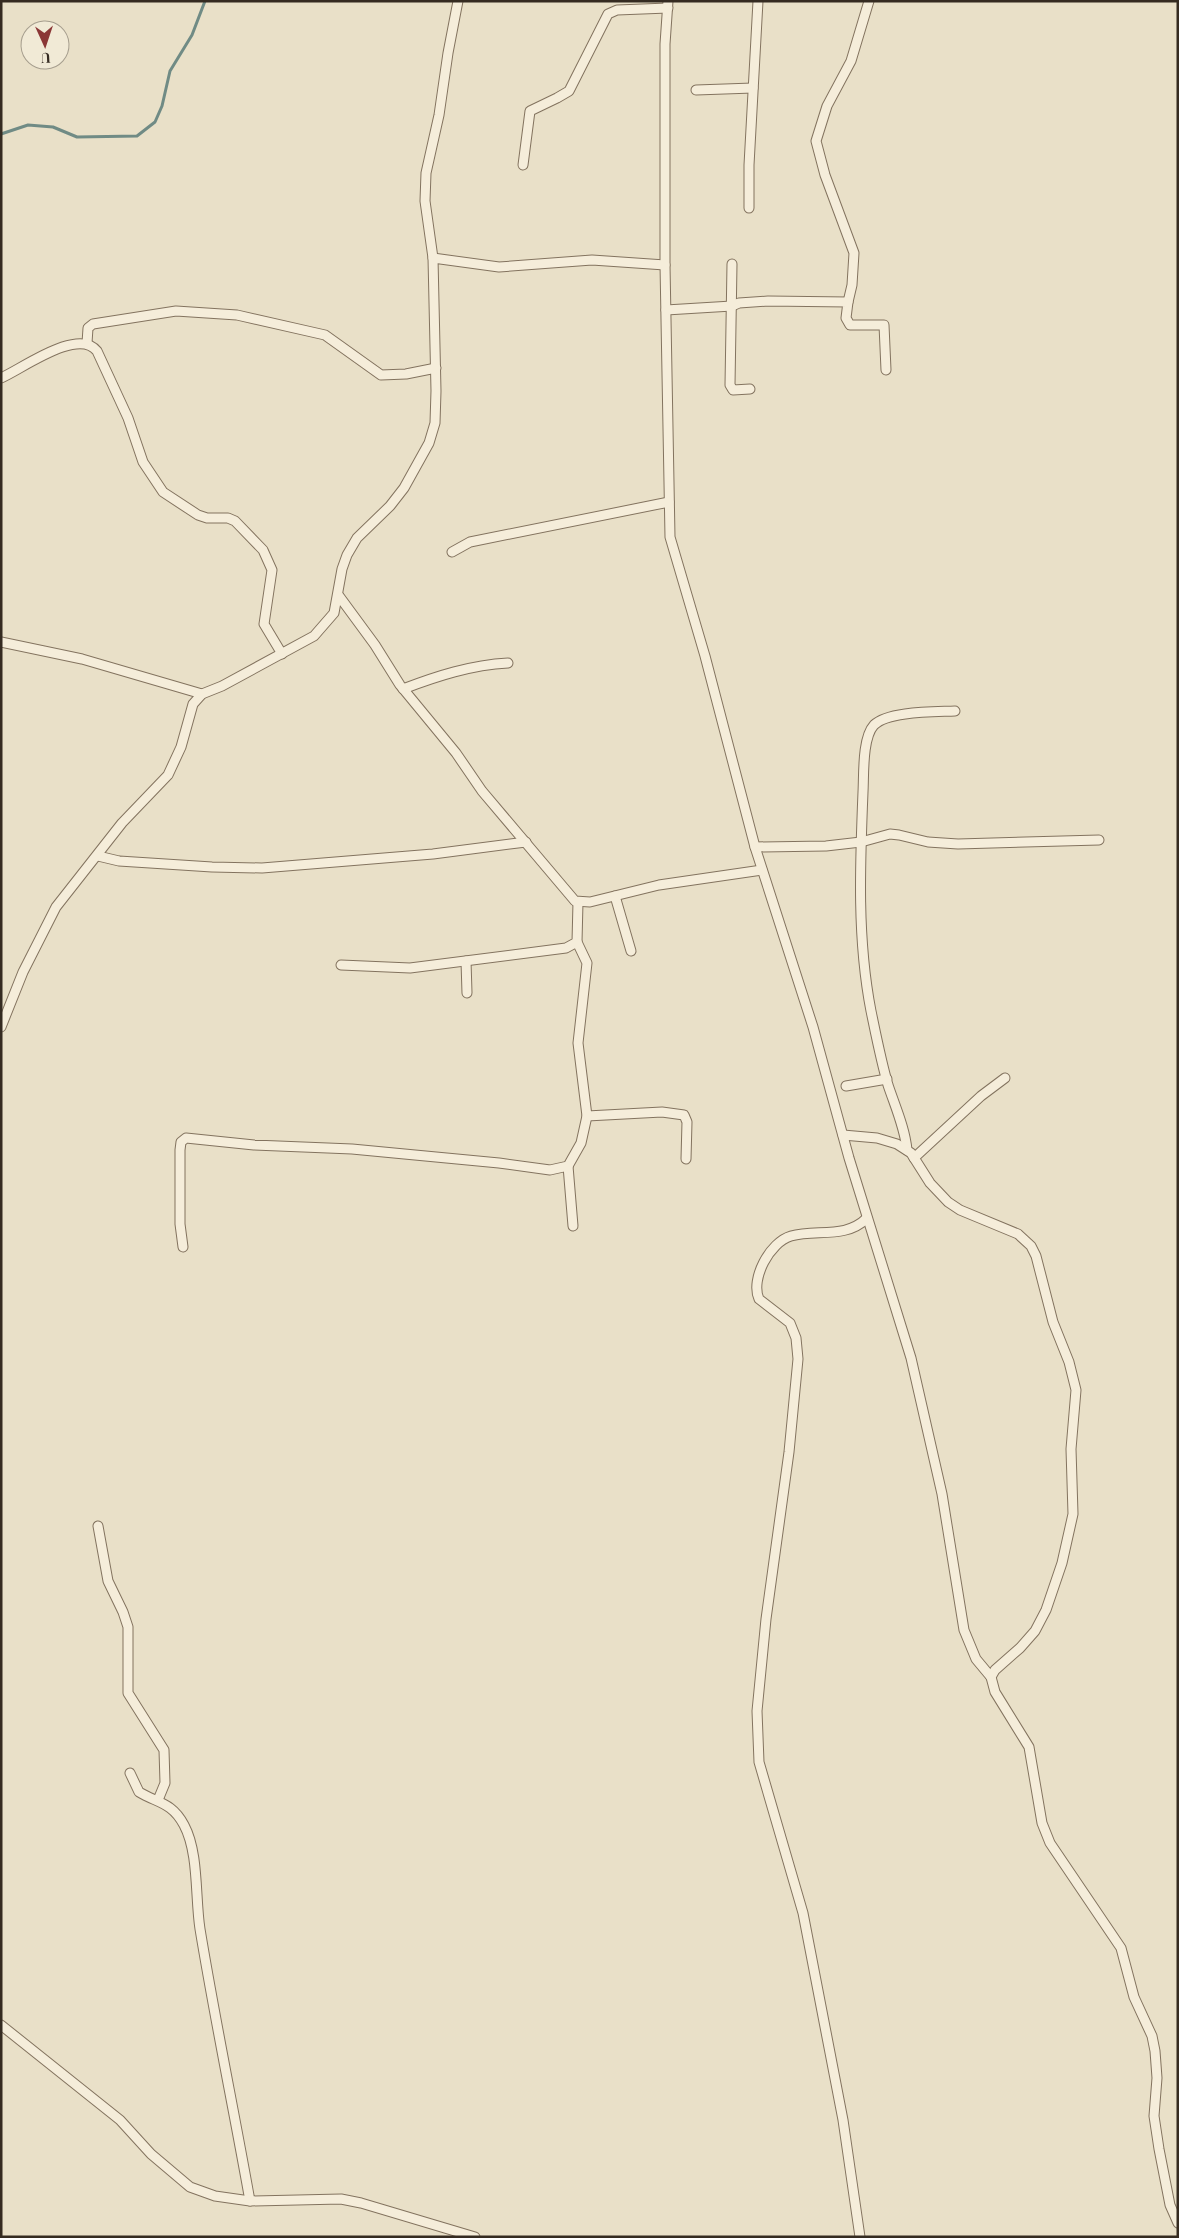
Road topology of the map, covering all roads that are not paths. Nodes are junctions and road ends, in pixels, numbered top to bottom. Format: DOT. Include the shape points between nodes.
graph roads {
  1 [pos="458,1"];
  2 [pos="758,1"];
  3 [pos="869,1"];
  4 [pos="668,4"];
  5 [pos="753,88"];
  6 [pos="696,90"];
  7 [pos="524,165"];
  8 [pos="749,208"];
  9 [pos="433,258"];
  10 [pos="732,264"];
  11 [pos="664,265"];
  12 [pos="848,302"];
  13 [pos="732,306"];
  14 [pos="666,310"];
  15 [pos="87,343"];
  16 [pos="436,368"];
  17 [pos="886,370"];
  18 [pos="1,378"];
  19 [pos="750,388"];
  20 [pos="668,502"];
  21 [pos="452,552"];
  22 [pos="339,596"];
  23 [pos="1,642"];
  24 [pos="282,654"];
  25 [pos="508,662"];
  26 [pos="403,689"];
  27 [pos="202,694"];
  28 [pos="955,711"];
  29 [pos="1099,840"];
  30 [pos="526,842"];
  31 [pos="861,842"];
  32 [pos="755,847"];
  33 [pos="98,856"];
  34 [pos="762,870"];
  35 [pos="615,896"];
  36 [pos="578,902"];
  37 [pos="577,942"];
  38 [pos="631,951"];
  39 [pos="466,961"];
  40 [pos="341,965"];
  41 [pos="467,993"];
  42 [pos="1,1027"];
  43 [pos="1005,1078"];
  44 [pos="886,1079"];
  45 [pos="846,1086"];
  46 [pos="587,1116"];
  47 [pos="843,1135"];
  48 [pos="907,1150"];
  49 [pos="914,1158"];
  50 [pos="686,1159"];
  51 [pos="568,1166"];
  52 [pos="867,1218"];
  53 [pos="573,1226"];
  54 [pos="183,1247"];
  55 [pos="98,1526"];
  56 [pos="991,1677"];
  57 [pos="130,1773"];
  58 [pos="158,1800"];
  59 [pos="1,2025"];
  60 [pos="250,2201"];
  61 [pos="1178,2223"];
  62 [pos="475,2237"];
  63 [pos="860,2237"];
  1 -- 9 [label="street" via="426,173"];
  2 -- 5 [label="street"];
  3 -- 12 [label="street" via="851,61 827,106 816,140 825,175 854,253"];
  4 -- 7 [label="street" via="608,14 569,90 530,110"];
  4 -- 11 [label="street"];
  5 -- 6 [label="street"];
  5 -- 8 [label="street"];
  9 -- 11 [label="street" via="499,267 592,260"];
  9 -- 16 [label="street"];
  10 -- 13 [label="street"];
  11 -- 14 [label="street"];
  12 -- 13 [label="street" via="768,301"];
  12 -- 17 [label="street" via="846,318 850,325 884,325"];
  13 -- 14 [label="street"];
  13 -- 19 [label="street" via="731,388"];
  14 -- 20 [label="street"];
  15 -- 16 [label="street" via="88,328 93,324 165,312 198,311 257,318 318,333 381,375"];
  15 -- 18 [label="street" via="54,350"];
  15 -- 24 [label="street" via="97,351 128,418 143,462 163,492 198,515 235,521 263,550 272,570 264,624"];
  16 -- 22 [label="street" via="435,423 429,443 404,488 357,538 342,569"];
  20 -- 21 [label="street" via="470,542"];
  20 -- 32 [label="street" via="670,537"];
  22 -- 24 [label="street" via="334,612 322,629"];
  22 -- 26 [label="street" via="376,645"];
  23 -- 27 [label="street" via="82,659"];
  24 -- 27 [label="street"];
  25 -- 26 [label="street" via="456,671"];
  26 -- 30 [label="street"];
  27 -- 33 [label="street" via="193,704 181,748 168,775 122,823"];
  28 -- 31 [label="street" via="902,715 873,726 866,749"];
  29 -- 31 [label="street" via="958,844 890,834"];
  30 -- 33 [label="street" via="433,854 262,868 119,861"];
  30 -- 36 [label="street" via="569,896"];
  31 -- 32 [label="street"];
  31 -- 44 [label="street" via="862,938 871,1010"];
  32 -- 34 [label="street"];
  33 -- 42 [label="street" via="56,907 23,972"];
  34 -- 35 [label="street" via="659,885"];
  34 -- 47 [label="street"];
  35 -- 36 [label="street"];
  35 -- 38 [label="street"];
  36 -- 37 [label="street"];
  37 -- 39 [label="street" via="566,948"];
  37 -- 46 [label="street" via="587,969 578,1043"];
  39 -- 40 [label="street" via="410,968"];
  39 -- 41 [label="street"];
  43 -- 49 [label="street"];
  44 -- 45 [label="street"];
  44 -- 48 [label="street"];
  46 -- 50 [label="street" via="662,1112 684,1115"];
  46 -- 51 [label="street" via="582,1143"];
  47 -- 48 [label="street" via="888,1140"];
  47 -- 52 [label="street"];
  48 -- 49 [label="street"];
  49 -- 56 [label="street" via="930,1183 948,1202 1018,1234 1031,1246 1076,1390 1071,1449 1073,1514 1062,1563 1035,1631"];
  51 -- 53 [label="street"];
  51 -- 54 [label="street" via="550,1170 361,1150 254,1145 189,1137 183,1140 180,1150"];
  52 -- 56 [label="street" via="913,1367 946,1513 964,1630 976,1659"];
  52 -- 63 [label="street" via="846,1230 789,1237 782,1241 764,1260 757,1295 790,1324 796,1338 798,1359 757,1710 759,1762 803,1913 843,2120"];
  55 -- 58 [label="street" via="108,1581 128,1627 128,1693 164,1750 165,1783"];
  56 -- 61 [label="street" via="995,1692 1029,1747 1042,1823 1050,1843 1121,1948 1134,1997 1152,2036 1157,2078 1154,2116 1170,2206"];
  57 -- 58 [label="street" via="139,1792"];
  58 -- 60 [label="street" via="172,1809 183,1823 190,1841 200,1927"];
  59 -- 60 [label="street" via="120,2120 179,2180 214,2196"];
  60 -- 62 [label="street" via="341,2199"];
}
